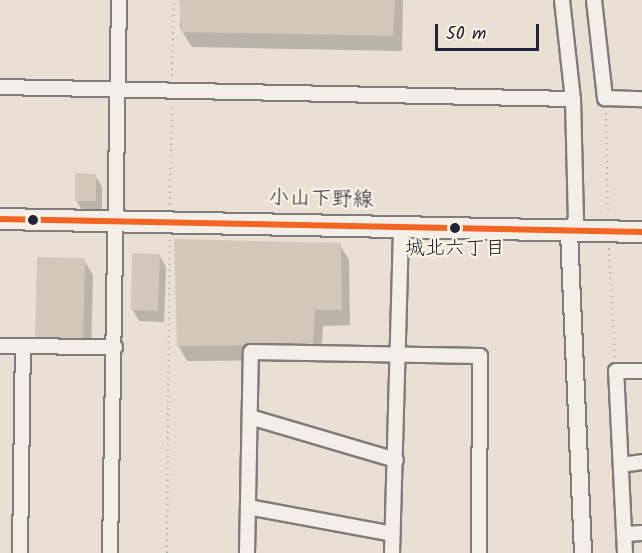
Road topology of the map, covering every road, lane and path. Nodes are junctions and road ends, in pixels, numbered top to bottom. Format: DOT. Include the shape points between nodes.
graph roads {
  1 [pos="119,0"];
  2 [pos="174,0"];
  3 [pos="562,0"];
  4 [pos="594,0"];
  5 [pos="172,82"];
  6 [pos="0,87"];
  7 [pos="117,91"];
  8 [pos="172,93"];
  9 [pos="573,99"];
  10 [pos="642,99"];
  11 [pos="0,219"];
  12 [pos="115,221"];
  13 [pos="170,222"];
  14 [pos="400,225"];
  15 [pos="569,232"];
  16 [pos="642,232"];
  17 [pos="0,346"];
  18 [pos="24,347"];
  19 [pos="115,347"];
  20 [pos="398,355"];
  21 [pos="642,371"];
  22 [pos="250,417"];
  23 [pos="396,460"];
  24 [pos="642,462"];
  25 [pos="621,465"];
  26 [pos="248,507"];
  27 [pos="642,533"];
  28 [pos="393,534"];
  29 [pos="624,534"];
  30 [pos="20,553"];
  31 [pos="110,553"];
  32 [pos="167,553"];
  33 [pos="247,553"];
  34 [pos="392,553"];
  35 [pos="479,553"];
  36 [pos="583,553"];
  37 [pos="625,553"];
  1 -- 7 [label="street"];
  2 -- 5 [label="path"];
  3 -- 9 [label="street"];
  4 -- 10 [label="street" via="606,98"];
  6 -- 7 [label="street"];
  7 -- 9 [label="street"];
  7 -- 12 [label="street"];
  8 -- 13 [label="path"];
  9 -- 15 [label="street" via="576,219"];
  11 -- 12 [label="main road, 小山下野線"];
  12 -- 13 [label="main road, 小山下野線"];
  12 -- 19 [label="street"];
  13 -- 14 [label="main road, 小山下野線"];
  13 -- 32 [label="path"];
  14 -- 15 [label="main road, 小山下野線"];
  14 -- 20 [label="street"];
  15 -- 16 [label="main road, 小山下野線"];
  15 -- 36 [label="street"];
  17 -- 18 [label="street"];
  18 -- 19 [label="street"];
  18 -- 30 [label="street"];
  19 -- 31 [label="street"];
  20 -- 22 [label="street" via="251,352"];
  20 -- 23 [label="street"];
  20 -- 35 [label="street" via="480,356"];
  21 -- 25 [label="street" via="616,371"];
  22 -- 23 [label="street"];
  22 -- 26 [label="street"];
  23 -- 28 [label="street"];
  24 -- 25 [label="street"];
  25 -- 29 [label="street"];
  26 -- 28 [label="street"];
  26 -- 33 [label="street"];
  27 -- 29 [label="street"];
  28 -- 34 [label="street"];
  29 -- 37 [label="street"];
}
